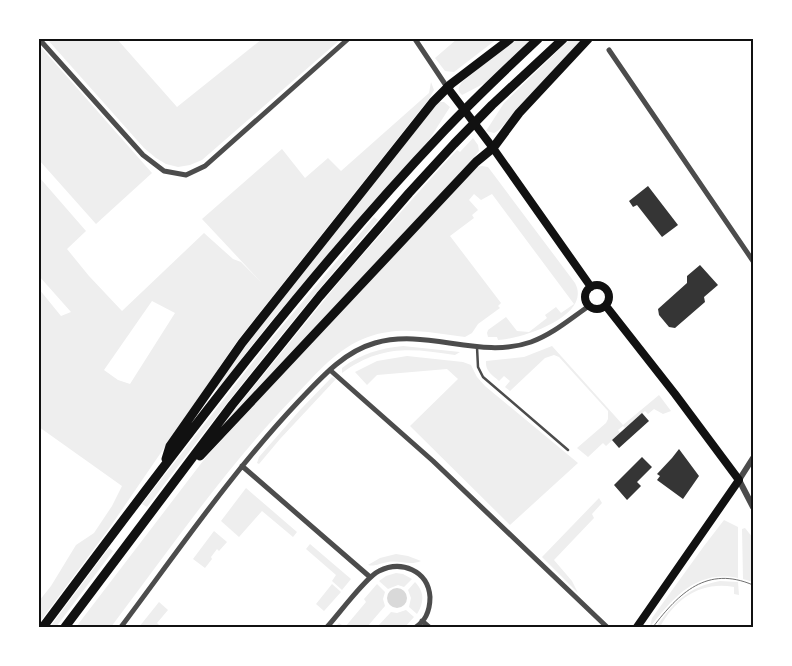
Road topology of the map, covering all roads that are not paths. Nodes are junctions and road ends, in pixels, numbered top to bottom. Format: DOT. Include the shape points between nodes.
graph roads {
  1 [pos="39,39"];
  2 [pos="348,39"];
  3 [pos="415,39"];
  4 [pos="510,39"];
  5 [pos="538,39"];
  6 [pos="563,39"];
  7 [pos="588,39"];
  8 [pos="609,50"];
  9 [pos="447,87"];
  10 [pos="493,148"];
  11 [pos="753,261"];
  12 [pos="591,287"];
  13 [pos="589,306"];
  14 [pos="606,306"];
  15 [pos="477,347"];
  16 [pos="330,370"];
  17 [pos="568,450"];
  18 [pos="753,458"];
  19 [pos="165,464"];
  20 [pos="242,466"];
  21 [pos="739,480"];
  22 [pos="174,484"];
  23 [pos="753,507"];
  24 [pos="370,577"];
  25 [pos="422,621"];
  26 [pos="43,627"];
  27 [pos="65,627"];
  28 [pos="120,627"];
  29 [pos="327,627"];
  30 [pos="416,627"];
  31 [pos="429,627"];
  32 [pos="607,627"];
  33 [pos="637,627"];
  1 -- 2 [label="street" via="143,155 164,171 186,175 205,166"];
  3 -- 9 [label="street"];
  4 -- 9 [label="highway"];
  5 -- 19 [label="highway" via="482,92 394,185 319,272"];
  6 -- 22 [label="highway" via="492,105 409,193 320,296 232,405"];
  7 -- 10 [label="highway" via="518,113"];
  8 -- 11 [label="street"];
  9 -- 10 [label="main road"];
  9 -- 19 [label="highway" via="242,343 170,446"];
  10 -- 12 [label="main road"];
  10 -- 22 [label="highway" via="456,183"];
  12 -- 13 [label="main road" via="585,295"];
  12 -- 14 [label="main road" via="600,285 606,289 609,296"];
  13 -- 14 [label="main road" via="596,309"];
  13 -- 15 [label="street" via="531,342 512,347"];
  14 -- 21 [label="main road"];
  15 -- 16 [label="street" via="424,339 386,340 354,352"];
  15 -- 17 [label="lane" via="478,366 483,377"];
  16 -- 20 [label="street"];
  16 -- 32 [label="street" via="433,461"];
  18 -- 21 [label="street"];
  19 -- 26 [label="highway"];
  20 -- 24 [label="street"];
  20 -- 28 [label="street"];
  21 -- 23 [label="street"];
  21 -- 33 [label="main road"];
  22 -- 27 [label="highway"];
  24 -- 25 [label="street" via="396,566 408,567 420,574 430,599 428,612"];
  24 -- 29 [label="street"];
  25 -- 30 [label="street"];
  25 -- 31 [label="street"];
}
